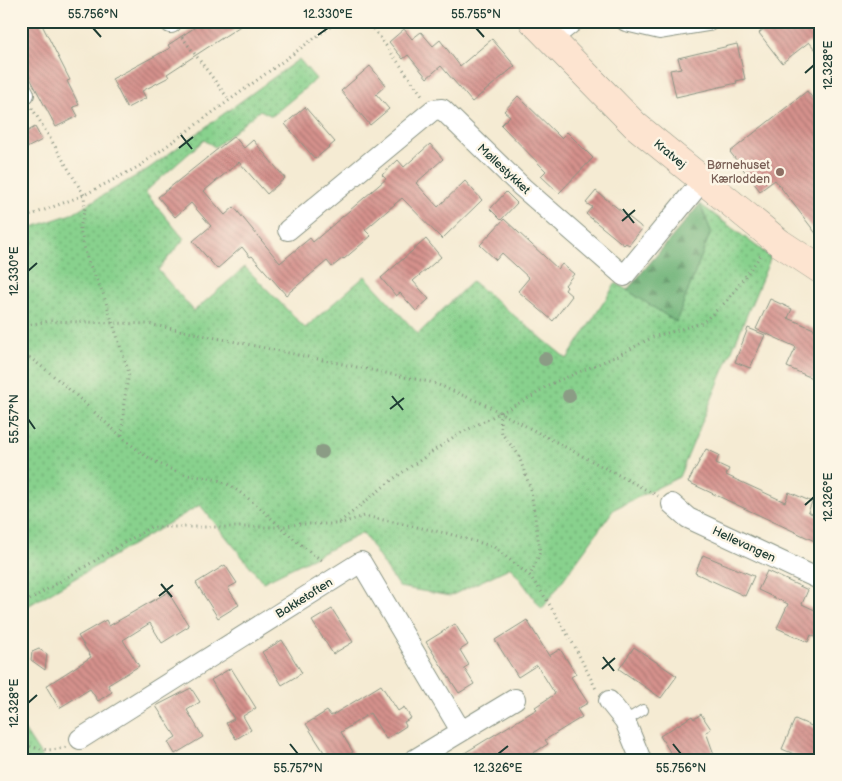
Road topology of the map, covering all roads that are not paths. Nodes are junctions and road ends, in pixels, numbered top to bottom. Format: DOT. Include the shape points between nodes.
graph roads {
  1 [pos="574,21"];
  2 [pos="626,21"];
  3 [pos="708,21"];
  4 [pos="541,31"];
  5 [pos="702,181"];
  6 [pos="288,230"];
  7 [pos="821,270"];
  8 [pos="672,504"];
  9 [pos="821,580"];
  10 [pos="515,699"];
  11 [pos="609,701"];
  12 [pos="643,710"];
  13 [pos="625,721"];
  14 [pos="461,731"];
  15 [pos="80,739"];
  16 [pos="414,760"];
  17 [pos="641,760"];
  1 -- 4 [label="street"];
  2 -- 3 [label="street" via="660,29"];
  4 -- 5 [label="street, Kratvej" via="635,125"];
  5 -- 6 [label="street, Møllestykket" via="624,276 522,187 442,109 433,110"];
  5 -- 7 [label="street, Kratvej" via="774,238"];
  8 -- 9 [label="street, Hellevangen" via="688,518"];
  10 -- 14 [label="street"];
  11 -- 13 [label="street"];
  12 -- 13 [label="lane"];
  13 -- 17 [label="street"];
  14 -- 15 [label="street, Bakketoften" via="360,562"];
  14 -- 16 [label="street"];
}
